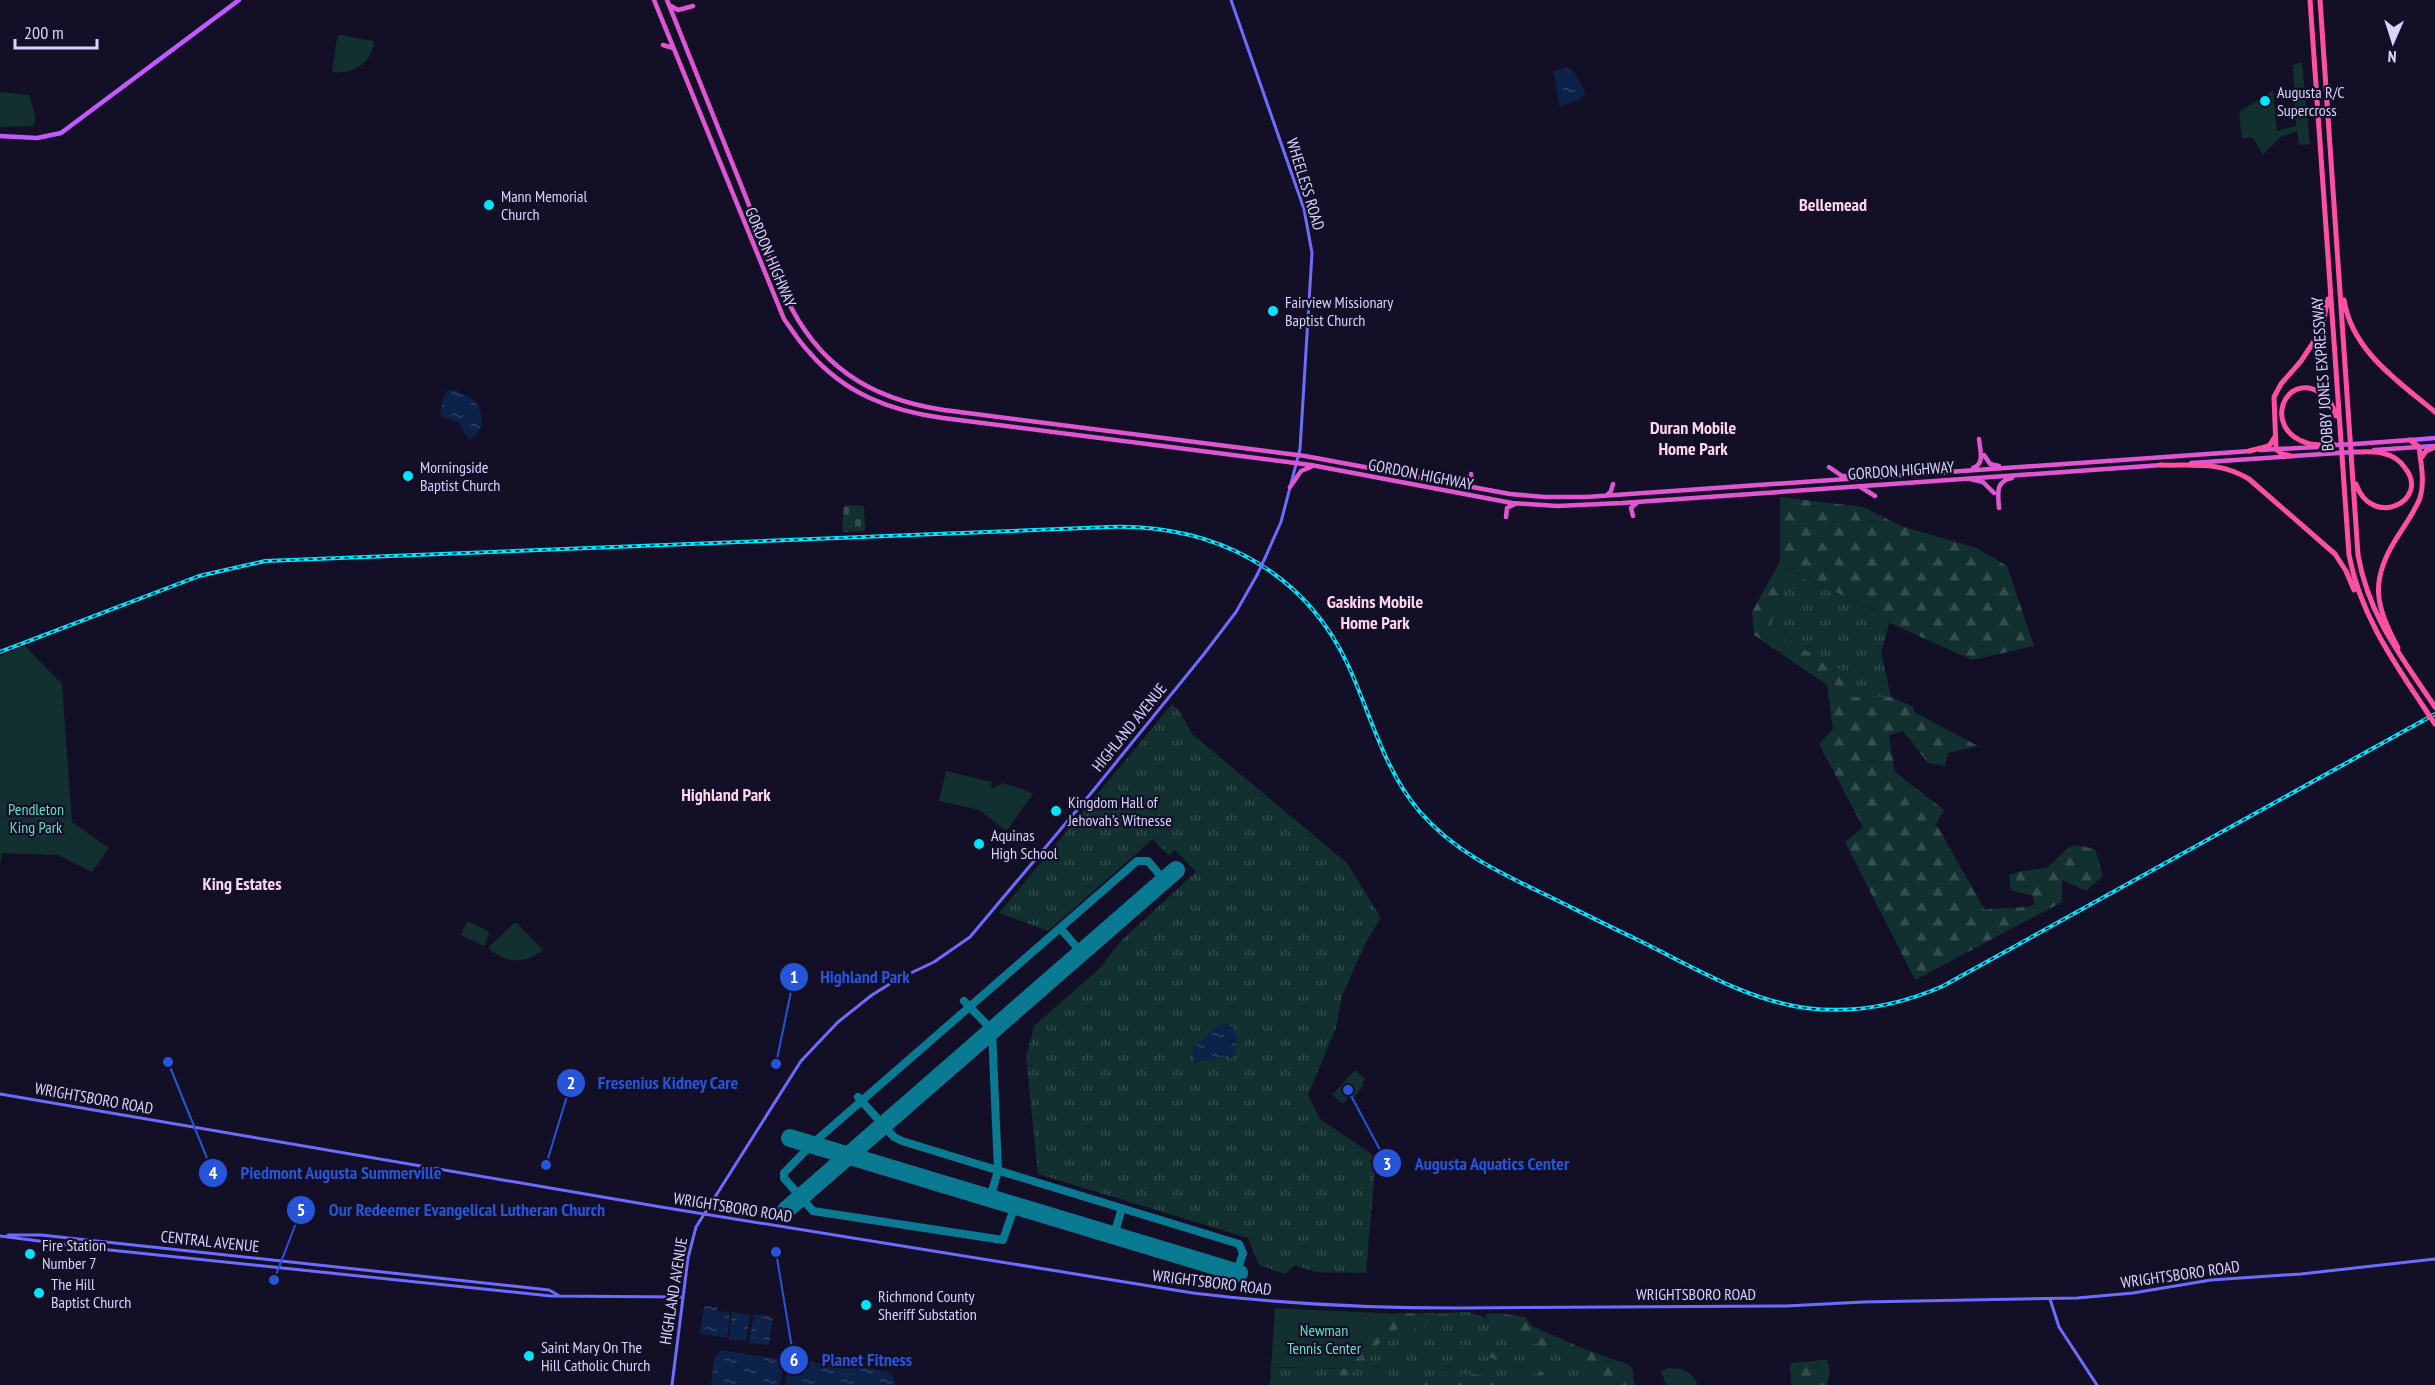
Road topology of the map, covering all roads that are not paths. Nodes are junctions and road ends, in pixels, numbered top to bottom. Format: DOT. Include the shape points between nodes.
graph roads {
  1 [pos="239,0"];
  2 [pos="654,0"];
  3 [pos="1231,0"];
  4 [pos="2310,0"];
  5 [pos="2320,0"];
  6 [pos="668,1"];
  7 [pos="693,6"];
  8 [pos="663,45"];
  9 [pos="674,48"];
  10 [pos="0,136"];
  11 [pos="2337,245"];
  12 [pos="2329,279"];
  13 [pos="2435,412"];
  14 [pos="2275,435"];
  15 [pos="2435,438"];
  16 [pos="1979,440"];
  17 [pos="2340,440"];
  18 [pos="2410,440"];
  19 [pos="2331,445"];
  20 [pos="2419,447"];
  21 [pos="2435,447"];
  22 [pos="2276,449"];
  23 [pos="2249,451"];
  24 [pos="2364,451"];
  25 [pos="2353,454"];
  26 [pos="1299,455"];
  27 [pos="1984,455"];
  28 [pos="2290,456"];
  29 [pos="2421,460"];
  30 [pos="1296,463"];
  31 [pos="2053,465"];
  32 [pos="2160,465"];
  33 [pos="1318,466"];
  34 [pos="1966,471"];
  35 [pos="1471,474"];
  36 [pos="2035,474"];
  37 [pos="1896,475"];
  38 [pos="1965,478"];
  39 [pos="1821,480"];
  40 [pos="1613,484"];
  41 [pos="1876,484"];
  42 [pos="1858,485"];
  43 [pos="1462,486"];
  44 [pos="1290,487"];
  45 [pos="1994,492"];
  46 [pos="1605,495"];
  47 [pos="1641,501"];
  48 [pos="1522,504"];
  49 [pos="1999,508"];
  50 [pos="1633,516"];
  51 [pos="1506,517"];
  52 [pos="2393,661"];
  53 [pos="2407,666"];
  54 [pos="2434,705"];
  55 [pos="2435,724"];
  56 [pos="0,1094"];
  57 [pos="703,1214"];
  58 [pos="0,1235"];
  59 [pos="2435,1259"];
  60 [pos="560,1296"];
  61 [pos="683,1297"];
  62 [pos="2050,1299"];
  63 [pos="672,1385"];
  64 [pos="2097,1385"];
  1 -- 10 [label="main road" via="61,133 38,138"];
  2 -- 9 [label="highway, GORDON HIGHWAY"];
  3 -- 26 [label="main road, WHEELESS ROAD" via="1301,199 1312,243"];
  4 -- 12 [label="highway, BOBBY JONES EXPRESSWAY"];
  5 -- 11 [label="highway, BOBBY JONES EXPRESSWAY"];
  6 -- 7 [label="highway" via="674,9"];
  6 -- 26 [label="highway, GORDON HIGHWAY" via="789,304 810,338 842,371 885,396 924,407"];
  8 -- 9 [label="highway"];
  9 -- 30 [label="highway, GORDON HIGHWAY" via="778,309 808,352 845,385 880,404 919,414"];
  11 -- 13 [label="highway" via="2346,310 2354,334 2370,356"];
  11 -- 25 [label="highway, BOBBY JONES EXPRESSWAY"];
  12 -- 14 [label="highway" via="2321,331 2274,398"];
  12 -- 17 [label="highway, BOBBY JONES EXPRESSWAY"];
  14 -- 22 [label="highway"];
  14 -- 23 [label="highway" via="2269,446"];
  15 -- 18 [label="main road, GORDON HIGHWAY"];
  16 -- 34 [label="highway" via="1980,463"];
  17 -- 19 [label="highway" via="2335,410 2327,398 2312,389 2292,392 2281,409 2286,429 2306,443"];
  17 -- 52 [label="highway, BOBBY JONES EXPRESSWAY" via="2353,575 2370,622"];
  18 -- 19 [label="highway, GORDON HIGHWAY, bridge"];
  18 -- 20 [label="highway"];
  19 -- 22 [label="highway, GORDON HIGHWAY"];
  20 -- 21 [label="main road"];
  20 -- 24 [label="highway"];
  20 -- 29 [label="highway"];
  21 -- 29 [label="highway" via="2426,451"];
  22 -- 23 [label="highway, GORDON HIGHWAY"];
  22 -- 28 [label="highway"];
  23 -- 31 [label="highway, GORDON HIGHWAY"];
  24 -- 25 [label="highway"];
  24 -- 25 [label="highway" via="2387,454 2406,469 2411,486 2402,503 2384,508 2366,499 2356,485"];
  25 -- 28 [label="highway, GORDON HIGHWAY, bridge"];
  25 -- 53 [label="highway, BOBBY JONES EXPRESSWAY" via="2357,550 2363,580 2382,627"];
  26 -- 30 [label="main road, HIGHLAND AVENUE"];
  26 -- 43 [label="highway, GORDON HIGHWAY"];
  27 -- 31 [label="highway" via="1997,466"];
  28 -- 32 [label="highway, GORDON HIGHWAY"];
  29 -- 53 [label="highway" via="2420,499 2385,558 2378,588 2380,611"];
  30 -- 33 [label="highway, GORDON HIGHWAY"];
  30 -- 44 [label="main road, HIGHLAND AVENUE"];
  31 -- 34 [label="highway, GORDON HIGHWAY"];
  32 -- 36 [label="highway, GORDON HIGHWAY"];
  32 -- 52 [label="highway" via="2216,466 2259,486 2340,560 2369,627"];
  33 -- 44 [label="highway" via="1301,471"];
  33 -- 48 [label="highway, GORDON HIGHWAY"];
  34 -- 37 [label="highway, GORDON HIGHWAY"];
  35 -- 43 [label="highway" via="1471,482"];
  36 -- 38 [label="highway, GORDON HIGHWAY"];
  36 -- 49 [label="highway" via="2001,483"];
  37 -- 39 [label="highway, GORDON HIGHWAY"];
  37 -- 39 [label="highway" via="1844,476 1829,467 1830,477"];
  38 -- 41 [label="highway, GORDON HIGHWAY"];
  38 -- 45 [label="highway" via="1983,482"];
  39 -- 46 [label="highway, GORDON HIGHWAY"];
  40 -- 46 [label="highway"];
  41 -- 42 [label="highway, GORDON HIGHWAY"];
  41 -- 42 [label="highway" via="1872,490 1875,496"];
  42 -- 47 [label="highway, GORDON HIGHWAY"];
  43 -- 46 [label="highway, GORDON HIGHWAY" via="1536,497"];
  44 -- 57 [label="main road, HIGHLAND AVENUE, bridge" via="1281,522 1257,575 1236,612 1204,654 970,937 934,962 872,995 838,1022 801,1061"];
  47 -- 48 [label="highway, GORDON HIGHWAY" via="1572,506"];
  47 -- 50 [label="highway" via="1631,508"];
  48 -- 51 [label="highway" via="1508,507"];
  52 -- 55 [label="highway, BOBBY JONES EXPRESSWAY, bridge"];
  53 -- 54 [label="highway, BOBBY JONES EXPRESSWAY"];
  56 -- 57 [label="main road, WRIGHTSBORO ROAD"];
  57 -- 61 [label="main road, HIGHLAND AVENUE" via="692,1237"];
  57 -- 62 [label="main road, WRIGHTSBORO ROAD" via="1193,1293 1272,1302 1458,1308"];
  58 -- 60 [label="main road, CENTRAL AVENUE" via="100,1249"];
  58 -- 60 [label="main road, CENTRAL AVENUE" via="41,1235 457,1279 549,1290"];
  59 -- 62 [label="main road, WRIGHTSBORO ROAD"];
  60 -- 61 [label="main road, CENTRAL AVENUE"];
  61 -- 63 [label="main road, HIGHLAND AVENUE"];
  62 -- 64 [label="main road" via="2059,1327"];
}
